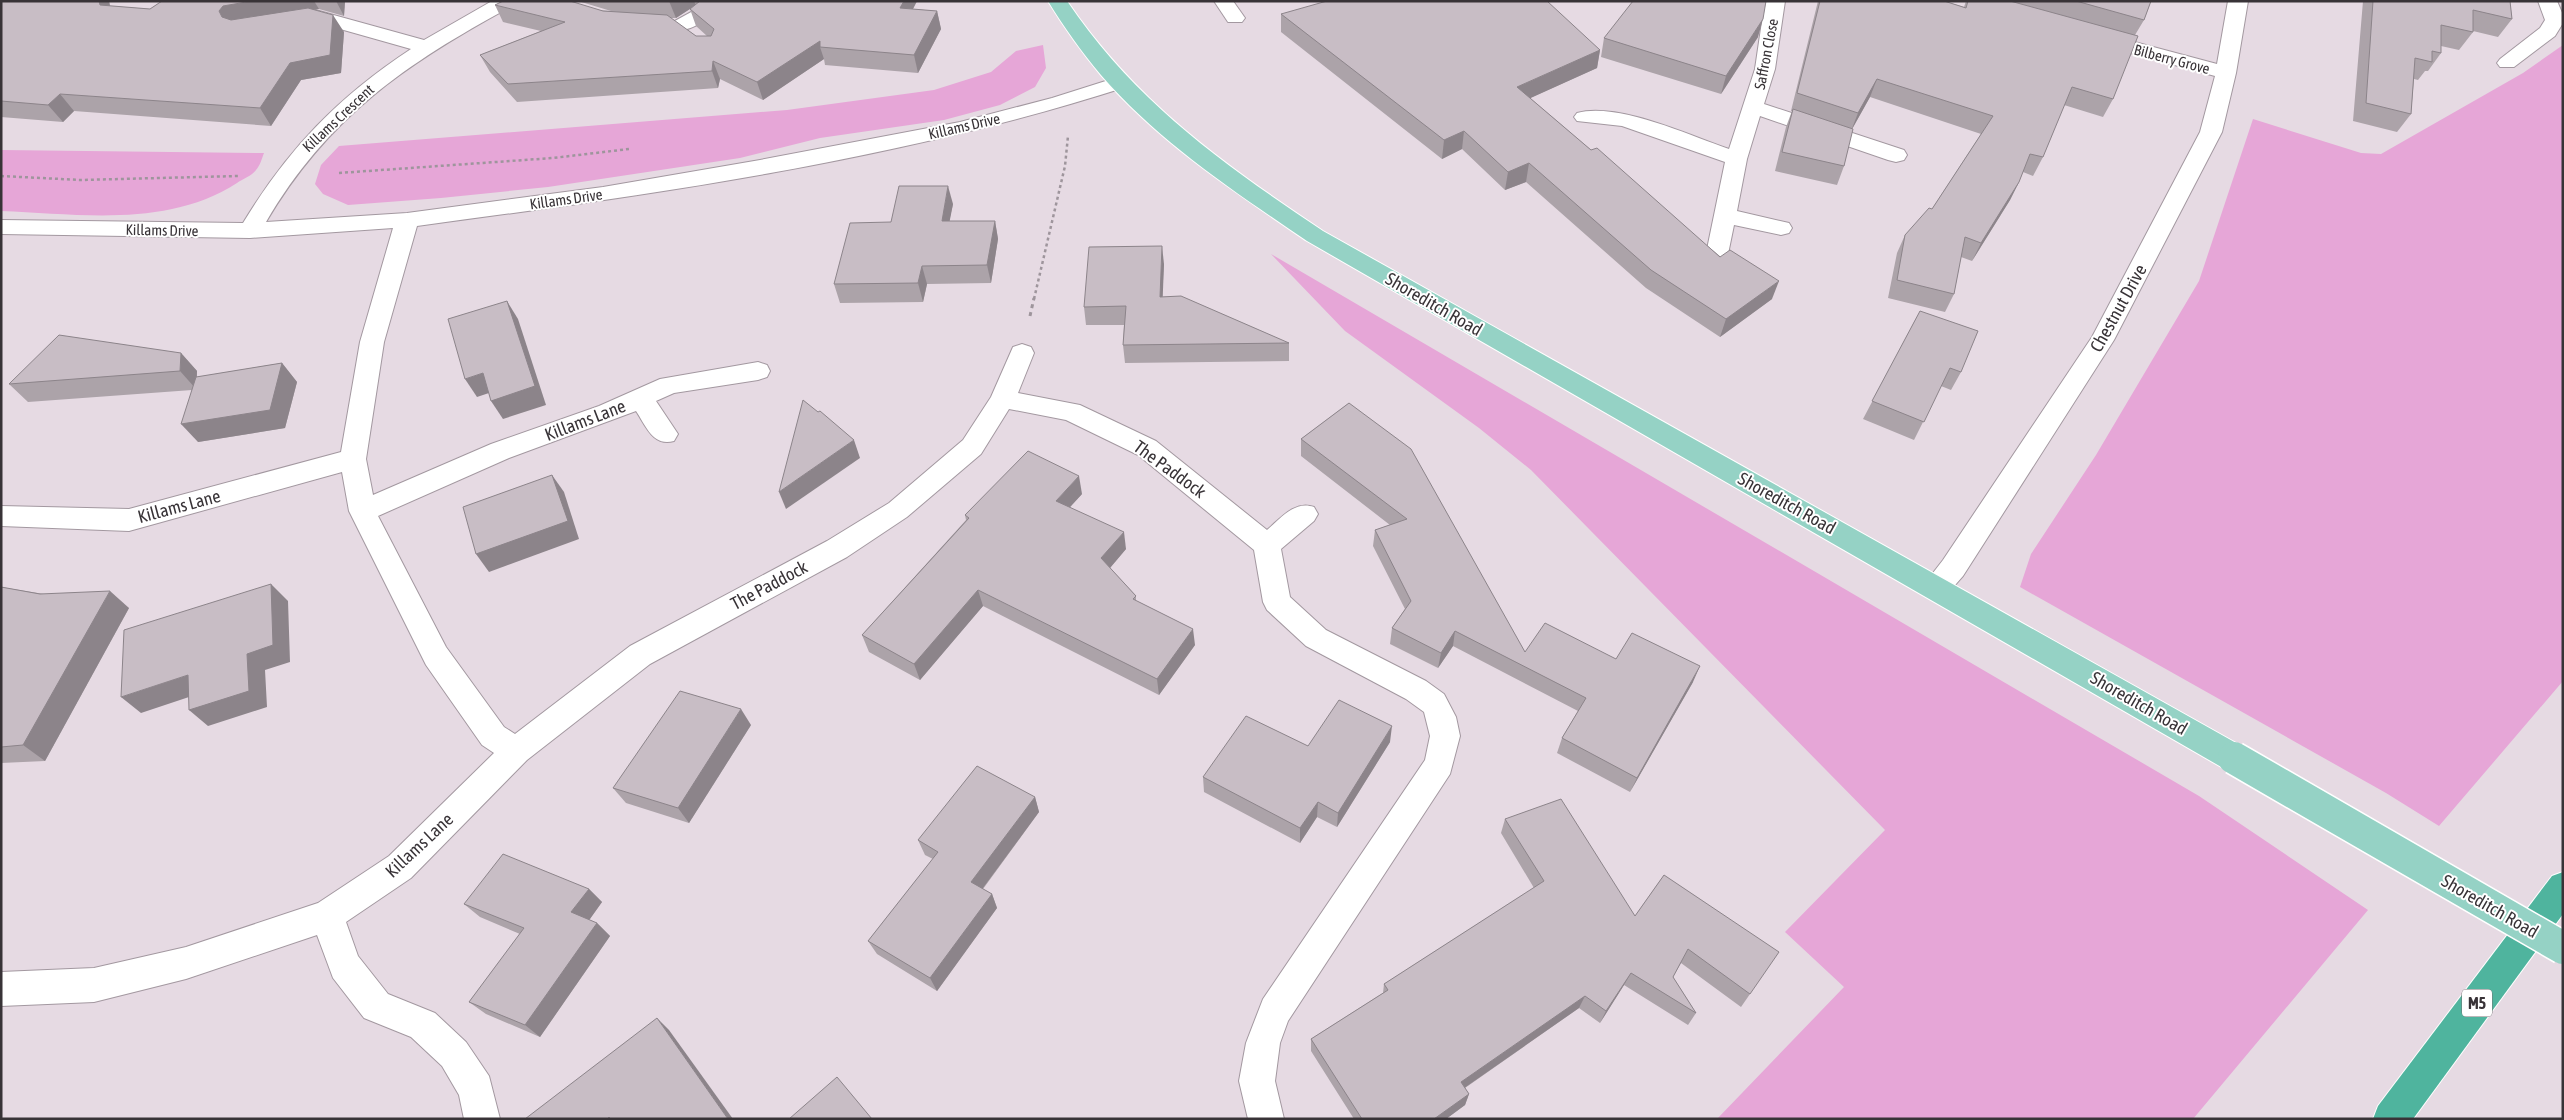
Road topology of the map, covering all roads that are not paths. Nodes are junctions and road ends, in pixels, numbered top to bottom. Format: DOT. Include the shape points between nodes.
graph roads {
  1 [pos="508,1"];
  2 [pos="1057,1"];
  3 [pos="1223,1"];
  4 [pos="1776,1"];
  5 [pos="2238,1"];
  6 [pos="2546,1"];
  7 [pos="324,9"];
  8 [pos="704,11"];
  9 [pos="1235,18"];
  10 [pos="280,23"];
  11 [pos="679,29"];
  12 [pos="2078,33"];
  13 [pos="427,47"];
  14 [pos="2507,63"];
  15 [pos="2226,73"];
  16 [pos="1119,83"];
  17 [pos="1754,107"];
  18 [pos="1584,117"];
  19 [pos="1736,158"];
  20 [pos="1879,171"];
  21 [pos="1724,216"];
  22 [pos="407,220"];
  23 [pos="1,227"];
  24 [pos="1781,228"];
  25 [pos="250,231"];
  26 [pos="1717,254"];
  27 [pos="1022,353"];
  28 [pos="758,371"];
  29 [pos="641,398"];
  30 [pos="1003,399"];
  31 [pos="666,434"];
  32 [pos="352,458"];
  33 [pos="362,511"];
  34 [pos="1305,514"];
  35 [pos="1,516"];
  36 [pos="1267,545"];
  37 [pos="1936,587"];
  38 [pos="516,751"];
  39 [pos="2563,887"];
  40 [pos="327,916"];
  41 [pos="2563,948"];
  42 [pos="1,989"];
  43 [pos="482,1119"];
  44 [pos="1266,1119"];
  45 [pos="2391,1119"];
  1 -- 13 [label="street, Killams Crescent"];
  2 -- 16 [label="main road, Shoreditch Road"];
  3 -- 9 [label="street"];
  4 -- 17 [label="street, Saffron Close" via="1765,69"];
  5 -- 15 [label="street, Chestnut Drive"];
  6 -- 14 [label="street" via="2555,20 2548,32"];
  7 -- 10 [label="street"];
  7 -- 13 [label="street"];
  8 -- 11 [label="street"];
  12 -- 15 [label="street, Bilberry Grove"];
  13 -- 25 [label="street, Killams Crescent" via="392,69 312,138 283,175"];
  15 -- 37 [label="street, Chestnut Drive" via="2211,132 2102,340 1952,568"];
  16 -- 22 [label="street, Killams Drive" via="961,128 760,167 603,194"];
  16 -- 37 [label="main road, Shoreditch Road" via="1221,172 1315,236"];
  17 -- 19 [label="street, Saffron Close"];
  17 -- 20 [label="street, Saffron Close" via="1903,149"];
  18 -- 19 [label="street" via="1656,120"];
  19 -- 21 [label="street, Saffron Close"];
  21 -- 24 [label="street"];
  21 -- 26 [label="street, Saffron Close"];
  22 -- 25 [label="street, Killams Drive"];
  22 -- 32 [label="street" via="372,342"];
  23 -- 25 [label="street, Killams Drive"];
  27 -- 30 [label="street, The Paddock"];
  28 -- 29 [label="street, Killams Lane" via="669,385"];
  29 -- 31 [label="street, Killams Lane"];
  29 -- 33 [label="street, Killams Lane" via="500,451"];
  30 -- 36 [label="street, The Paddock" via="1071,412 1147,448"];
  30 -- 38 [label="street, The Paddock" via="972,447 898,510 837,549 640,655"];
  32 -- 33 [label="street"];
  32 -- 35 [label="street, Killams Lane" via="129,520"];
  33 -- 38 [label="street" via="436,656 493,736"];
  34 -- 36 [label="street"];
  36 -- 44 [label="street" via="1277,602 1316,638 1416,690 1434,703 1445,736 1439,764 1275,1011 1263,1042 1256,1081"];
  37 -- 41 [label="main road, Shoreditch Road, bridge"];
  38 -- 40 [label="street, Killams Lane" via="400,867"];
  39 -- 45 [label="highway, M5"];
  40 -- 42 [label="street, Killams Lane" via="186,963 94,985"];
  40 -- 43 [label="street" via="345,966 376,1006 423,1025 454,1054 476,1089"];
}
